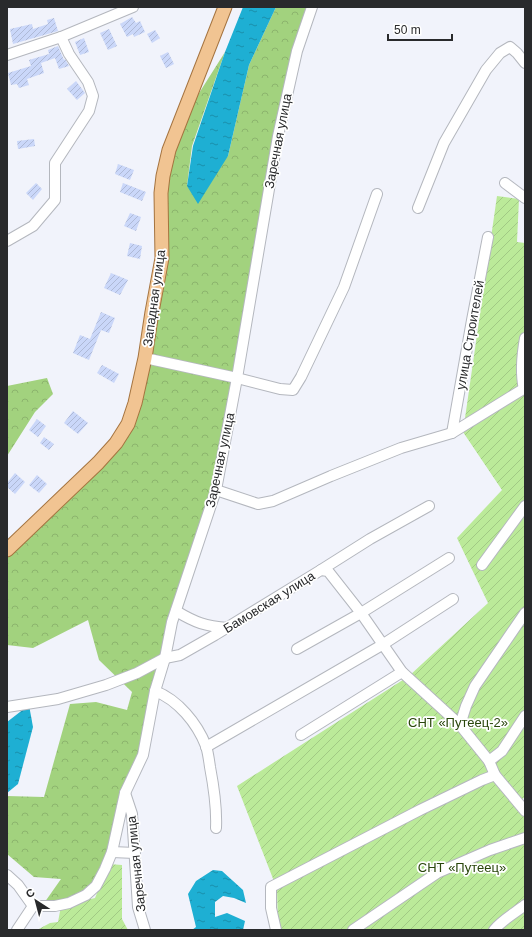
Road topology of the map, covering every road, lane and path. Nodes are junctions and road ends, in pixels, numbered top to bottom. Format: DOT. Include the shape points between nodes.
graph roads {
  1 [pos="133,7"];
  2 [pos="225,7"];
  3 [pos="312,7"];
  4 [pos="61,37"];
  5 [pos="7,55"];
  6 [pos="525,63"];
  7 [pos="506,183"];
  8 [pos="377,194"];
  9 [pos="525,198"];
  10 [pos="418,208"];
  11 [pos="488,237"];
  12 [pos="7,241"];
  13 [pos="525,338"];
  14 [pos="145,358"];
  15 [pos="237,378"];
  16 [pos="524,388"];
  17 [pos="452,433"];
  18 [pos="216,490"];
  19 [pos="429,506"];
  20 [pos="525,506"];
  21 [pos="7,550"];
  22 [pos="449,558"];
  23 [pos="482,565"];
  24 [pos="321,570"];
  25 [pos="453,599"];
  26 [pos="176,611"];
  27 [pos="361,613"];
  28 [pos="525,613"];
  29 [pos="228,628"];
  30 [pos="382,645"];
  31 [pos="297,649"];
  32 [pos="165,658"];
  33 [pos="402,672"];
  34 [pos="155,691"];
  35 [pos="7,707"];
  36 [pos="525,716"];
  37 [pos="460,725"];
  38 [pos="301,735"];
  39 [pos="206,747"];
  40 [pos="489,761"];
  41 [pos="495,775"];
  42 [pos="125,793"];
  43 [pos="525,811"];
  44 [pos="216,828"];
  45 [pos="525,838"];
  46 [pos="112,852"];
  47 [pos="134,853"];
  48 [pos="7,874"];
  49 [pos="525,904"];
  50 [pos="33,906"];
  51 [pos="17,930"];
  52 [pos="145,930"];
  53 [pos="276,930"];
  54 [pos="353,930"];
  55 [pos="494,930"];
  1 -- 4 [label="street"];
  2 -- 14 [label="main road, Западная улица" via="169,150 163,176 162,258"];
  3 -- 15 [label="street, Заречная улица" via="297,50 278,136"];
  4 -- 5 [label="street"];
  4 -- 12 [label="street" via="88,82 93,96 89,112 56,163 55,200 34,226"];
  6 -- 10 [label="street" via="510,47 500,53 486,70 444,144"];
  7 -- 9 [label="street"];
  8 -- 15 [label="street" via="344,287 293,390"];
  11 -- 17 [label="street, улица Строителей"];
  13 -- 16 [label="street" via="521,377"];
  14 -- 15 [label="street"];
  14 -- 21 [label="main road, Западная улица" via="128,424 116,443"];
  15 -- 18 [label="street, Заречная улица"];
  16 -- 17 [label="street"];
  17 -- 18 [label="street" via="401,448 273,501 258,504"];
  18 -- 26 [label="street, Заречная улица"];
  19 -- 24 [label="street"];
  20 -- 23 [label="street"];
  22 -- 27 [label="street"];
  24 -- 27 [label="street, Бамовская улица" via="328,571"];
  24 -- 29 [label="street, Бамовская улица"];
  25 -- 30 [label="street"];
  26 -- 29 [label="street" via="194,622"];
  26 -- 32 [label="street, Заречная улица"];
  27 -- 30 [label="street, Бамовская улица"];
  27 -- 31 [label="street"];
  28 -- 37 [label="street" via="475,686"];
  29 -- 32 [label="street, Бамовская улица" via="180,655"];
  30 -- 33 [label="street, Бамовская улица"];
  30 -- 39 [label="street"];
  32 -- 34 [label="street, Заречная улица"];
  32 -- 35 [label="street, Бамовская улица" via="138,673 106,685 58,699"];
  33 -- 37 [label="street, Бамовская улица"];
  33 -- 38 [label="street"];
  34 -- 39 [label="street" via="166,696 183,711 197,728"];
  34 -- 42 [label="street, Заречная улица" via="142,755"];
  36 -- 40 [label="street" via="502,751"];
  37 -- 40 [label="street, Бамовская улица"];
  39 -- 44 [label="street" via="217,808"];
  40 -- 41 [label="street, Бамовская улица"];
  41 -- 43 [label="street, Бамовская улица"];
  41 -- 53 [label="street" via="396,822 271,887 271,908"];
  42 -- 46 [label="street"];
  42 -- 47 [label="street, Заречная улица" via="132,814"];
  45 -- 54 [label="street" via="437,873"];
  46 -- 47 [label="street"];
  46 -- 50 [label="street" via="96,886 86,894 55,906"];
  47 -- 52 [label="street, Заречная улица" via="138,907"];
  48 -- 50 [label="street"];
  49 -- 55 [label="street"];
  50 -- 51 [label="street"];
}
